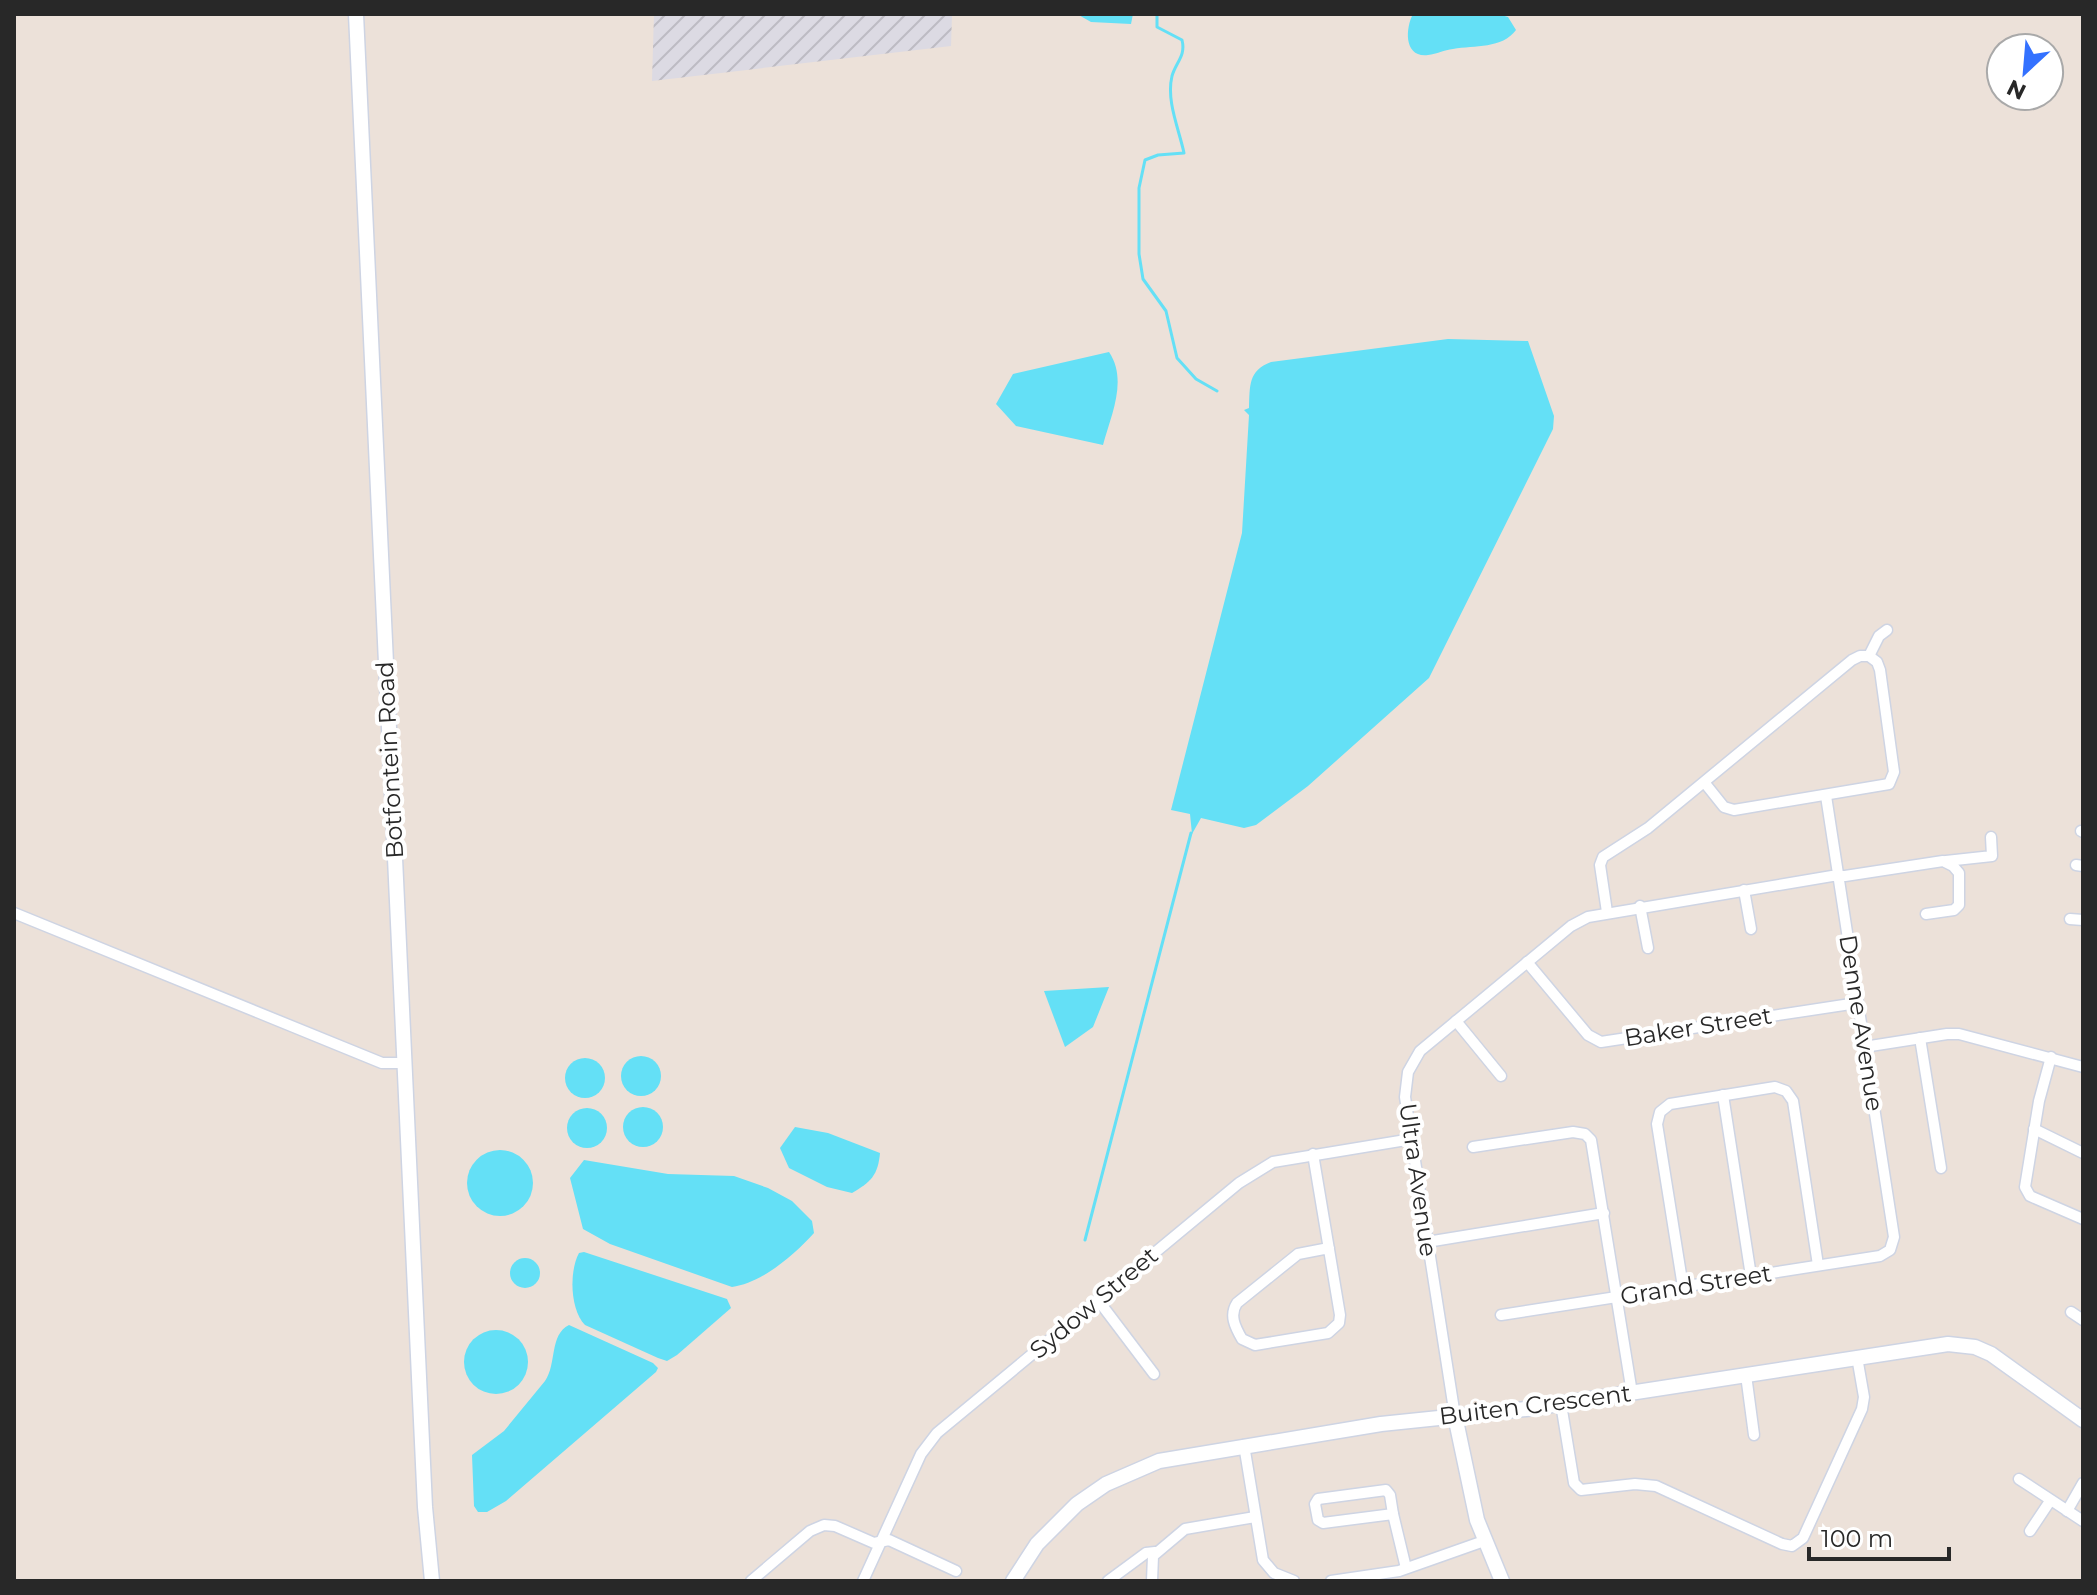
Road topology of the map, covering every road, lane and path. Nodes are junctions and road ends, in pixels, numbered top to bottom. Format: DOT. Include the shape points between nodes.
graph roads {
  1 [pos="356,14"];
  2 [pos="1887,630"];
  3 [pos="1869,656"];
  4 [pos="1704,782"];
  5 [pos="1826,796"];
  6 [pos="1991,837"];
  7 [pos="1943,861"];
  8 [pos="1838,876"];
  9 [pos="1744,890"];
  10 [pos="1640,906"];
  11 [pos="1607,912"];
  12 [pos="14,913"];
  13 [pos="1926,914"];
  14 [pos="2070,919"];
  15 [pos="2083,920"];
  16 [pos="1751,929"];
  17 [pos="1648,948"];
  18 [pos="1527,962"];
  19 [pos="1857,1003"];
  20 [pos="1456,1021"];
  21 [pos="1920,1038"];
  22 [pos="1864,1047"];
  23 [pos="2051,1057"];
  24 [pos="404,1063"];
  25 [pos="2083,1067"];
  26 [pos="1501,1076"];
  27 [pos="1723,1095"];
  28 [pos="2034,1129"];
  29 [pos="1412,1139"];
  30 [pos="1473,1147"];
  31 [pos="2083,1153"];
  32 [pos="1313,1154"];
  33 [pos="1941,1168"];
  34 [pos="1604,1213"];
  35 [pos="2083,1219"];
  36 [pos="1427,1242"];
  37 [pos="1329,1248"];
  38 [pos="1890,1250"];
  39 [pos="1818,1265"];
  40 [pos="1751,1276"];
  41 [pos="1683,1287"];
  42 [pos="1617,1297"];
  43 [pos="1098,1300"];
  44 [pos="2071,1312"];
  45 [pos="1501,1315"];
  46 [pos="2083,1320"];
  47 [pos="1857,1357"];
  48 [pos="1154,1374"];
  49 [pos="1746,1375"];
  50 [pos="1632,1393"];
  51 [pos="1561,1404"];
  52 [pos="1455,1416"];
  53 [pos="2083,1420"];
  54 [pos="1754,1435"];
  55 [pos="1244,1445"];
  56 [pos="2019,1479"];
  57 [pos="2083,1483"];
  58 [pos="2050,1501"];
  59 [pos="425,1507"];
  60 [pos="2067,1511"];
  61 [pos="1393,1514"];
  62 [pos="1255,1517"];
  63 [pos="2083,1521"];
  64 [pos="2030,1531"];
  65 [pos="881,1541"];
  66 [pos="1484,1541"];
  67 [pos="1155,1552"];
  68 [pos="1406,1568"];
  69 [pos="956,1571"];
  70 [pos="424,1581"];
  71 [pos="432,1581"];
  72 [pos="751,1581"];
  73 [pos="863,1581"];
  74 [pos="1013,1581"];
  75 [pos="1108,1581"];
  76 [pos="1152,1581"];
  77 [pos="1294,1581"];
  78 [pos="1331,1581"];
  79 [pos="1501,1581"];
  1 -- 24 [label="main road, Botfontein Road"];
  2 -- 3 [label="street"];
  3 -- 4 [label="street" via="1852,660"];
  3 -- 5 [label="street" via="1880,670 1893,779 1886,785"];
  4 -- 5 [label="street" via="1730,810"];
  4 -- 11 [label="street" via="1637,837 1603,857"];
  5 -- 8 [label="street, Denne Avenue"];
  6 -- 7 [label="street, Ultra Avenue" via="1992,856"];
  7 -- 8 [label="street, Ultra Avenue"];
  7 -- 13 [label="street" via="1959,873 1959,905"];
  8 -- 9 [label="street, Ultra Avenue"];
  8 -- 19 [label="street, Denne Avenue"];
  9 -- 10 [label="street, Ultra Avenue"];
  9 -- 16 [label="street"];
  10 -- 11 [label="street, Ultra Avenue"];
  10 -- 17 [label="street"];
  11 -- 18 [label="street, Ultra Avenue" via="1577,921"];
  12 -- 24 [label="street" via="382,1063"];
  14 -- 15 [label="street"];
  18 -- 19 [label="street, Baker Street" via="1591,1038 1601,1042"];
  18 -- 20 [label="street, Ultra Avenue"];
  19 -- 22 [label="street, Denne Avenue"];
  20 -- 26 [label="street"];
  20 -- 29 [label="street, Ultra Avenue" via="1420,1051 1408,1072 1405,1097"];
  21 -- 22 [label="street"];
  21 -- 23 [label="street" via="1959,1034"];
  21 -- 33 [label="street"];
  22 -- 38 [label="street, Denne Avenue" via="1894,1237"];
  23 -- 25 [label="street"];
  23 -- 28 [label="street"];
  24 -- 59 [label="main road, Botfontein Road"];
  27 -- 39 [label="street" via="1775,1087 1791,1097"];
  27 -- 40 [label="street"];
  27 -- 41 [label="street" via="1670,1104 1658,1116"];
  28 -- 31 [label="street"];
  28 -- 35 [label="street" via="2026,1191"];
  29 -- 32 [label="street, Sydow Street"];
  29 -- 36 [label="street, Ultra Avenue"];
  30 -- 34 [label="street" via="1585,1134 1593,1144"];
  32 -- 37 [label="street"];
  32 -- 43 [label="street, Sydow Street" via="1273,1162 1254,1172"];
  34 -- 36 [label="street"];
  34 -- 42 [label="street"];
  36 -- 52 [label="street, Ultra Avenue"];
  37 -- 37 [label="street" via="1340,1315 1335,1329 1255,1345 1242,1339 1233,1321 1237,1303 1298,1254"];
  38 -- 39 [label="street, Grand Street"];
  39 -- 40 [label="street, Grand Street"];
  40 -- 41 [label="street, Grand Street"];
  41 -- 42 [label="street, Grand Street"];
  42 -- 45 [label="street, Grand Street"];
  42 -- 50 [label="street"];
  43 -- 48 [label="street"];
  43 -- 65 [label="street, Sydow Street" via="932,1439"];
  44 -- 46 [label="street"];
  47 -- 49 [label="main road, Buiten Crescent"];
  47 -- 51 [label="street" via="1863,1405 1803,1538 1792,1546 1656,1486 1578,1489"];
  47 -- 53 [label="main road, Buiten Crescent" via="1939,1344 1975,1347"];
  49 -- 50 [label="main road, Buiten Crescent"];
  49 -- 54 [label="street"];
  50 -- 51 [label="main road, Buiten Crescent"];
  51 -- 52 [label="main road, Buiten Crescent"];
  52 -- 55 [label="main road, Buiten Crescent"];
  52 -- 66 [label="main road, Ultra Avenue"];
  55 -- 62 [label="street"];
  55 -- 74 [label="main road, Buiten Crescent" via="1159,1461 1106,1484 1051,1528"];
  56 -- 58 [label="street"];
  57 -- 60 [label="street"];
  58 -- 60 [label="street"];
  58 -- 64 [label="street"];
  59 -- 70 [label="main road, Botfontein Road"];
  59 -- 71 [label="main road, Botfontein Road"];
  60 -- 63 [label="street"];
  61 -- 61 [label="street" via="1321,1523 1316,1502 1386,1490"];
  61 -- 68 [label="street"];
  62 -- 67 [label="street" via="1185,1529"];
  62 -- 77 [label="street" via="1265,1564"];
  65 -- 69 [label="street"];
  65 -- 72 [label="street" via="819,1526"];
  65 -- 73 [label="street, Sydow Street"];
  66 -- 68 [label="street"];
  66 -- 79 [label="main road, Ultra Avenue"];
  67 -- 75 [label="street"];
  67 -- 76 [label="street"];
  68 -- 78 [label="street"];
}
